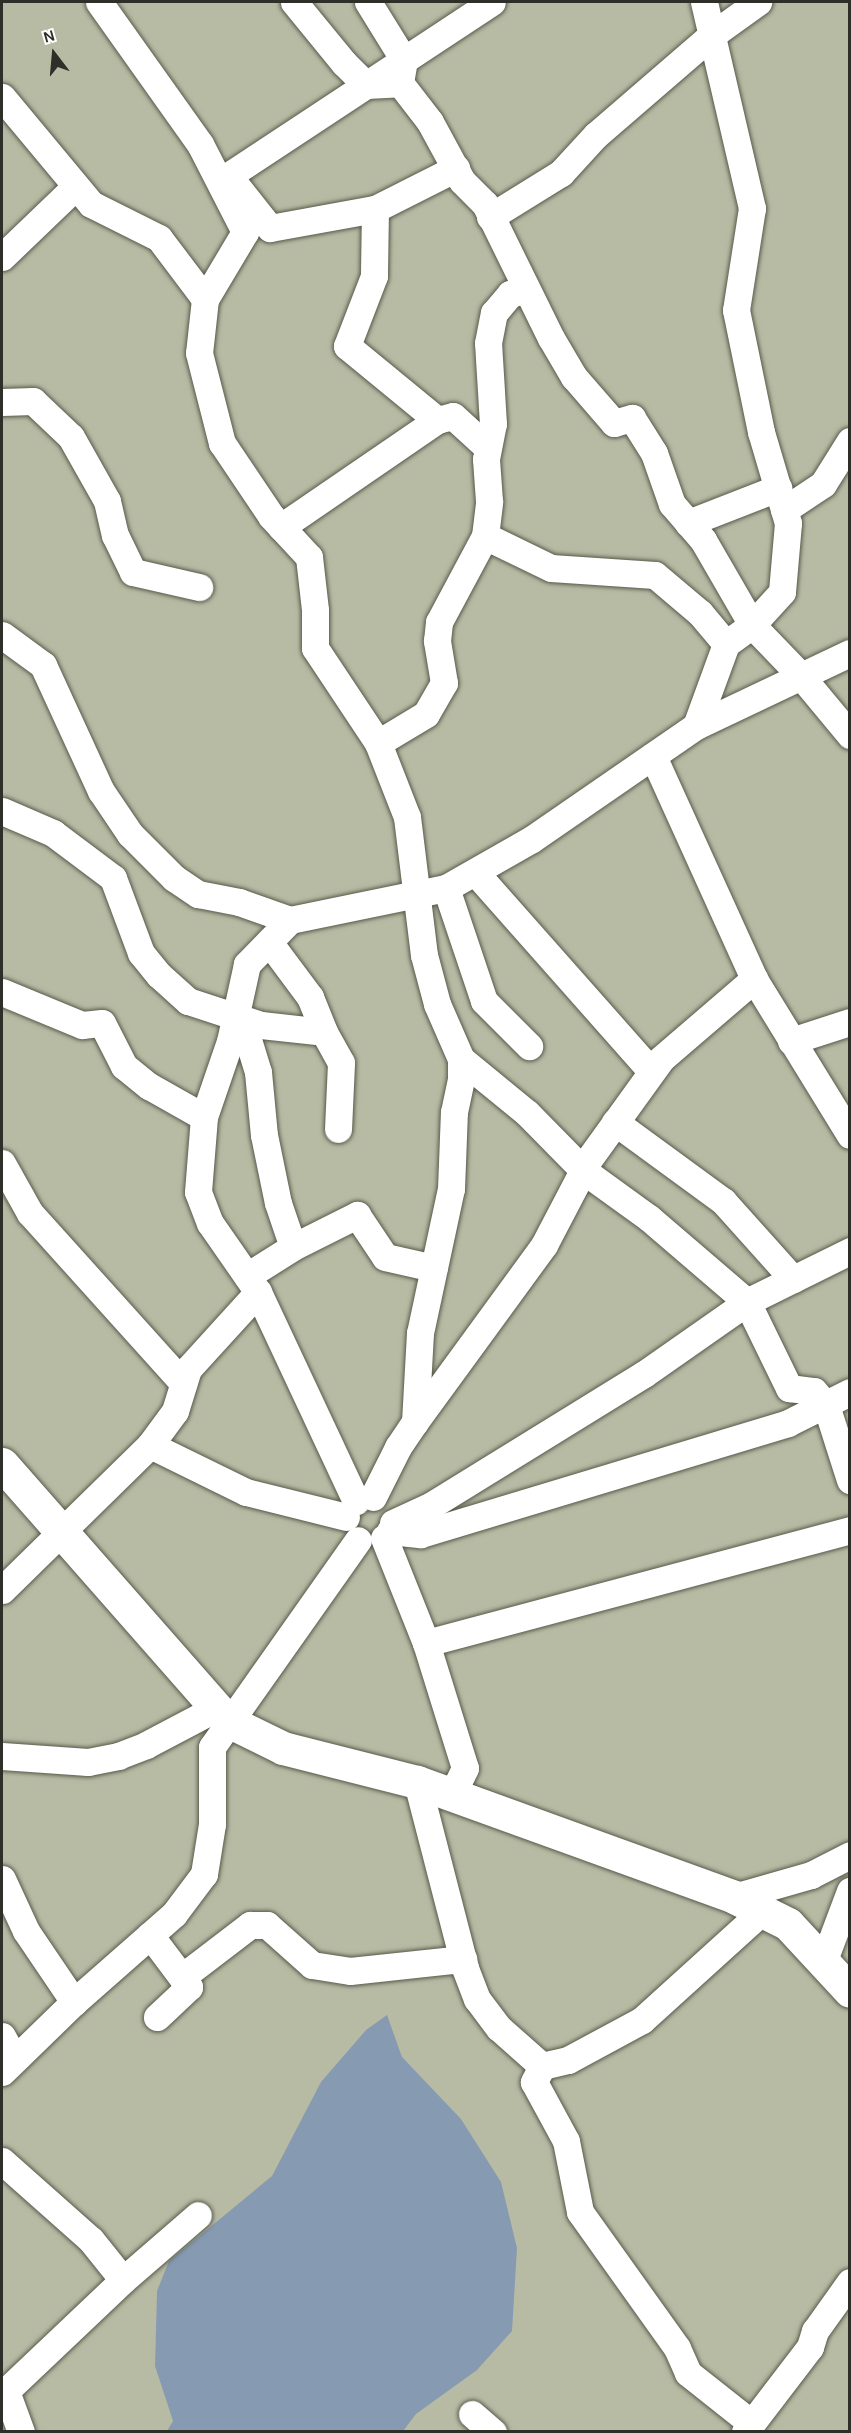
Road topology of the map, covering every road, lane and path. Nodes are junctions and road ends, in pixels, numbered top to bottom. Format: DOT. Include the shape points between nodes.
graph roads {
  1 [pos="99,2"];
  2 [pos="294,2"];
  3 [pos="368,2"];
  4 [pos="492,2"];
  5 [pos="704,2"];
  6 [pos="758,2"];
  7 [pos="712,35"];
  8 [pos="402,72"];
  9 [pos="366,85"];
  10 [pos="2,97"];
  11 [pos="456,168"];
  12 [pos="224,178"];
  13 [pos="75,187"];
  14 [pos="375,209"];
  15 [pos="490,217"];
  16 [pos="2,257"];
  17 [pos="526,288"];
  18 [pos="205,299"];
  19 [pos="2,402"];
  20 [pos="437,420"];
  21 [pos="849,441"];
  22 [pos="488,448"];
  23 [pos="781,499"];
  24 [pos="688,523"];
  25 [pos="281,528"];
  26 [pos="485,536"];
  27 [pos="199,586"];
  28 [pos="752,626"];
  29 [pos="2,635"];
  30 [pos="726,644"];
  31 [pos="849,653"];
  32 [pos="801,676"];
  33 [pos="696,726"];
  34 [pos="849,735"];
  35 [pos="378,743"];
  36 [pos="652,756"];
  37 [pos="2,811"];
  38 [pos="475,872"];
  39 [pos="446,888"];
  40 [pos="416,895"];
  41 [pos="290,920"];
  42 [pos="269,942"];
  43 [pos="754,979"];
  44 [pos="2,992"];
  45 [pos="239,1018"];
  46 [pos="849,1022"];
  47 [pos="324,1032"];
  48 [pos="791,1041"];
  49 [pos="529,1046"];
  50 [pos="461,1059"];
  51 [pos="651,1071"];
  52 [pos="204,1117"];
  53 [pos="615,1122"];
  54 [pos="338,1129"];
  55 [pos="849,1135"];
  56 [pos="2,1163"];
  57 [pos="585,1172"];
  58 [pos="293,1246"];
  59 [pos="849,1251"];
  60 [pos="434,1268"];
  61 [pos="793,1279"];
  62 [pos="253,1284"];
  63 [pos="747,1302"];
  64 [pos="183,1383"];
  65 [pos="849,1392"];
  66 [pos="825,1404"];
  67 [pos="415,1422"];
  68 [pos="150,1445"];
  69 [pos="2,1464"];
  70 [pos="849,1480"];
  71 [pos="372,1521"];
  72 [pos="849,1530"];
  73 [pos="62,1533"];
  74 [pos="2,1590"];
  75 [pos="426,1643"];
  76 [pos="223,1714"];
  77 [pos="2,1756"];
  78 [pos="417,1782"];
  79 [pos="452,1795"];
  80 [pos="849,1855"];
  81 [pos="2,1880"];
  82 [pos="849,1891"];
  83 [pos="748,1904"];
  84 [pos="150,1935"];
  85 [pos="463,1959"];
  86 [pos="824,1960"];
  87 [pos="183,1977"];
  88 [pos="849,1991"];
  89 [pos="74,2002"];
  90 [pos="157,2017"];
  91 [pos="2,2036"];
  92 [pos="8,2066"];
  93 [pos="542,2066"];
  94 [pos="2,2161"];
  95 [pos="198,2215"];
  96 [pos="123,2280"];
  97 [pos="849,2282"];
  98 [pos="4,2387"];
  99 [pos="472,2414"];
  100 [pos="748,2427"];
  101 [pos="21,2432"];
  102 [pos="494,2432"];
  1 -- 12 [label="street"];
  2 -- 9 [label="street"];
  3 -- 8 [label="street"];
  4 -- 8 [label="street"];
  5 -- 7 [label="street"];
  6 -- 7 [label="street"];
  7 -- 15 [label="street" via="596,135 561,173"];
  7 -- 23 [label="street" via="752,208 735,310 761,432"];
  8 -- 9 [label="street"];
  8 -- 11 [label="street"];
  9 -- 12 [label="street"];
  10 -- 13 [label="street"];
  11 -- 14 [label="street"];
  11 -- 15 [label="street" via="462,181 485,204"];
  12 -- 14 [label="street" via="270,228"];
  12 -- 18 [label="street" via="244,232"];
  13 -- 16 [label="street"];
  13 -- 18 [label="street" via="91,204 159,238"];
  14 -- 20 [label="street" via="374,276 347,346"];
  15 -- 17 [label="street"];
  17 -- 22 [label="street" via="510,294 494,313 488,343 493,424"];
  17 -- 24 [label="street" via="574,377 614,423 632,418 654,453 672,504"];
  18 -- 25 [label="street" via="199,353 222,443"];
  19 -- 27 [label="street" via="33,401 71,436 107,501 115,535 133,572"];
  20 -- 22 [label="street" via="453,416"];
  20 -- 25 [label="street"];
  21 -- 23 [label="street" via="823,484"];
  22 -- 26 [label="street"];
  23 -- 24 [label="street"];
  23 -- 28 [label="street" via="788,524 783,592"];
  24 -- 28 [label="street" via="703,540"];
  25 -- 35 [label="street" via="309,557 315,648"];
  26 -- 30 [label="street" via="551,568 655,575 700,613"];
  26 -- 35 [label="street" via="439,622 437,641 444,683 426,714"];
  28 -- 30 [label="street"];
  28 -- 32 [label="street"];
  29 -- 41 [label="street" via="43,665 101,791 130,834 174,878 198,894 239,902"];
  30 -- 33 [label="street"];
  31 -- 32 [label="street"];
  32 -- 33 [label="street"];
  32 -- 34 [label="street"];
  33 -- 36 [label="street"];
  35 -- 40 [label="street" via="407,818"];
  36 -- 38 [label="street" via="532,839"];
  36 -- 43 [label="street"];
  37 -- 45 [label="street" via="53,833 113,878 141,953 159,975 188,1002"];
  38 -- 39 [label="street"];
  38 -- 51 [label="street"];
  39 -- 40 [label="street"];
  39 -- 49 [label="street" via="484,1001"];
  40 -- 41 [label="street"];
  40 -- 50 [label="street" via="424,955 437,1004"];
  41 -- 42 [label="street"];
  42 -- 45 [label="street" via="247,964"];
  42 -- 47 [label="street" via="310,997"];
  43 -- 48 [label="street"];
  43 -- 51 [label="street"];
  44 -- 52 [label="street" via="82,1025 102,1023 124,1066 149,1086"];
  45 -- 47 [label="street" via="261,1025"];
  45 -- 52 [label="street"];
  45 -- 58 [label="street" via="258,1072 264,1136 278,1203"];
  46 -- 48 [label="street"];
  47 -- 54 [label="street" via="342,1063"];
  48 -- 55 [label="street"];
  50 -- 57 [label="street" via="527,1113"];
  50 -- 60 [label="street" via="451,1189"];
  51 -- 53 [label="street"];
  52 -- 62 [label="street" via="198,1192 210,1223"];
  53 -- 57 [label="street"];
  53 -- 61 [label="street" via="723,1200"];
  56 -- 64 [label="street" via="30,1213"];
  57 -- 63 [label="street" via="649,1218"];
  57 -- 67 [label="street" via="544,1245"];
  58 -- 60 [label="street" via="357,1215 385,1257"];
  58 -- 62 [label="street"];
  59 -- 61 [label="street"];
  60 -- 67 [label="street" via="420,1333"];
  61 -- 63 [label="street"];
  62 -- 64 [label="street" via="188,1369"];
  62 -- 71 [label="street"];
  63 -- 66 [label="street" via="789,1388 814,1391"];
  63 -- 71 [label="street" via="644,1374 432,1505"];
  64 -- 68 [label="street" via="175,1411"];
  65 -- 66 [label="street"];
  66 -- 70 [label="street"];
  66 -- 71 [label="street" via="788,1423 421,1534"];
  67 -- 71 [label="street" via="398,1447"];
  68 -- 71 [label="street" via="246,1492"];
  68 -- 73 [label="street"];
  69 -- 73 [label="main road"];
  71 -- 75 [label="street"];
  71 -- 76 [label="street" via="336,1574"];
  72 -- 75 [label="street"];
  73 -- 74 [label="street"];
  73 -- 76 [label="main road"];
  75 -- 79 [label="street" via="465,1768"];
  76 -- 77 [label="street" via="118,1756 88,1762"];
  76 -- 78 [label="main road" via="283,1748"];
  76 -- 84 [label="street" via="212,1747 212,1824 204,1874 174,1914"];
  78 -- 79 [label="main road"];
  78 -- 85 [label="street"];
  79 -- 83 [label="main road"];
  80 -- 83 [label="street"];
  81 -- 89 [label="street" via="26,1931"];
  82 -- 86 [label="street"];
  83 -- 86 [label="main road" via="788,1923"];
  83 -- 93 [label="street" via="642,2020 568,2060"];
  84 -- 87 [label="street"];
  84 -- 89 [label="street"];
  85 -- 87 [label="street" via="350,1971 312,1965 267,1925 250,1925"];
  85 -- 93 [label="street" via="477,1999 499,2028"];
  86 -- 88 [label="main road"];
  87 -- 90 [label="street" via="189,1987"];
  89 -- 92 [label="street"];
  91 -- 92 [label="street"];
  93 -- 100 [label="street" via="534,2082 566,2141 580,2212 677,2348 688,2373"];
  94 -- 96 [label="street" via="91,2240"];
  95 -- 96 [label="street"];
  96 -- 98 [label="street"];
  97 -- 100 [label="street" via="815,2331 810,2348"];
  98 -- 101 [label="street"];
  99 -- 102 [label="street"];
}
